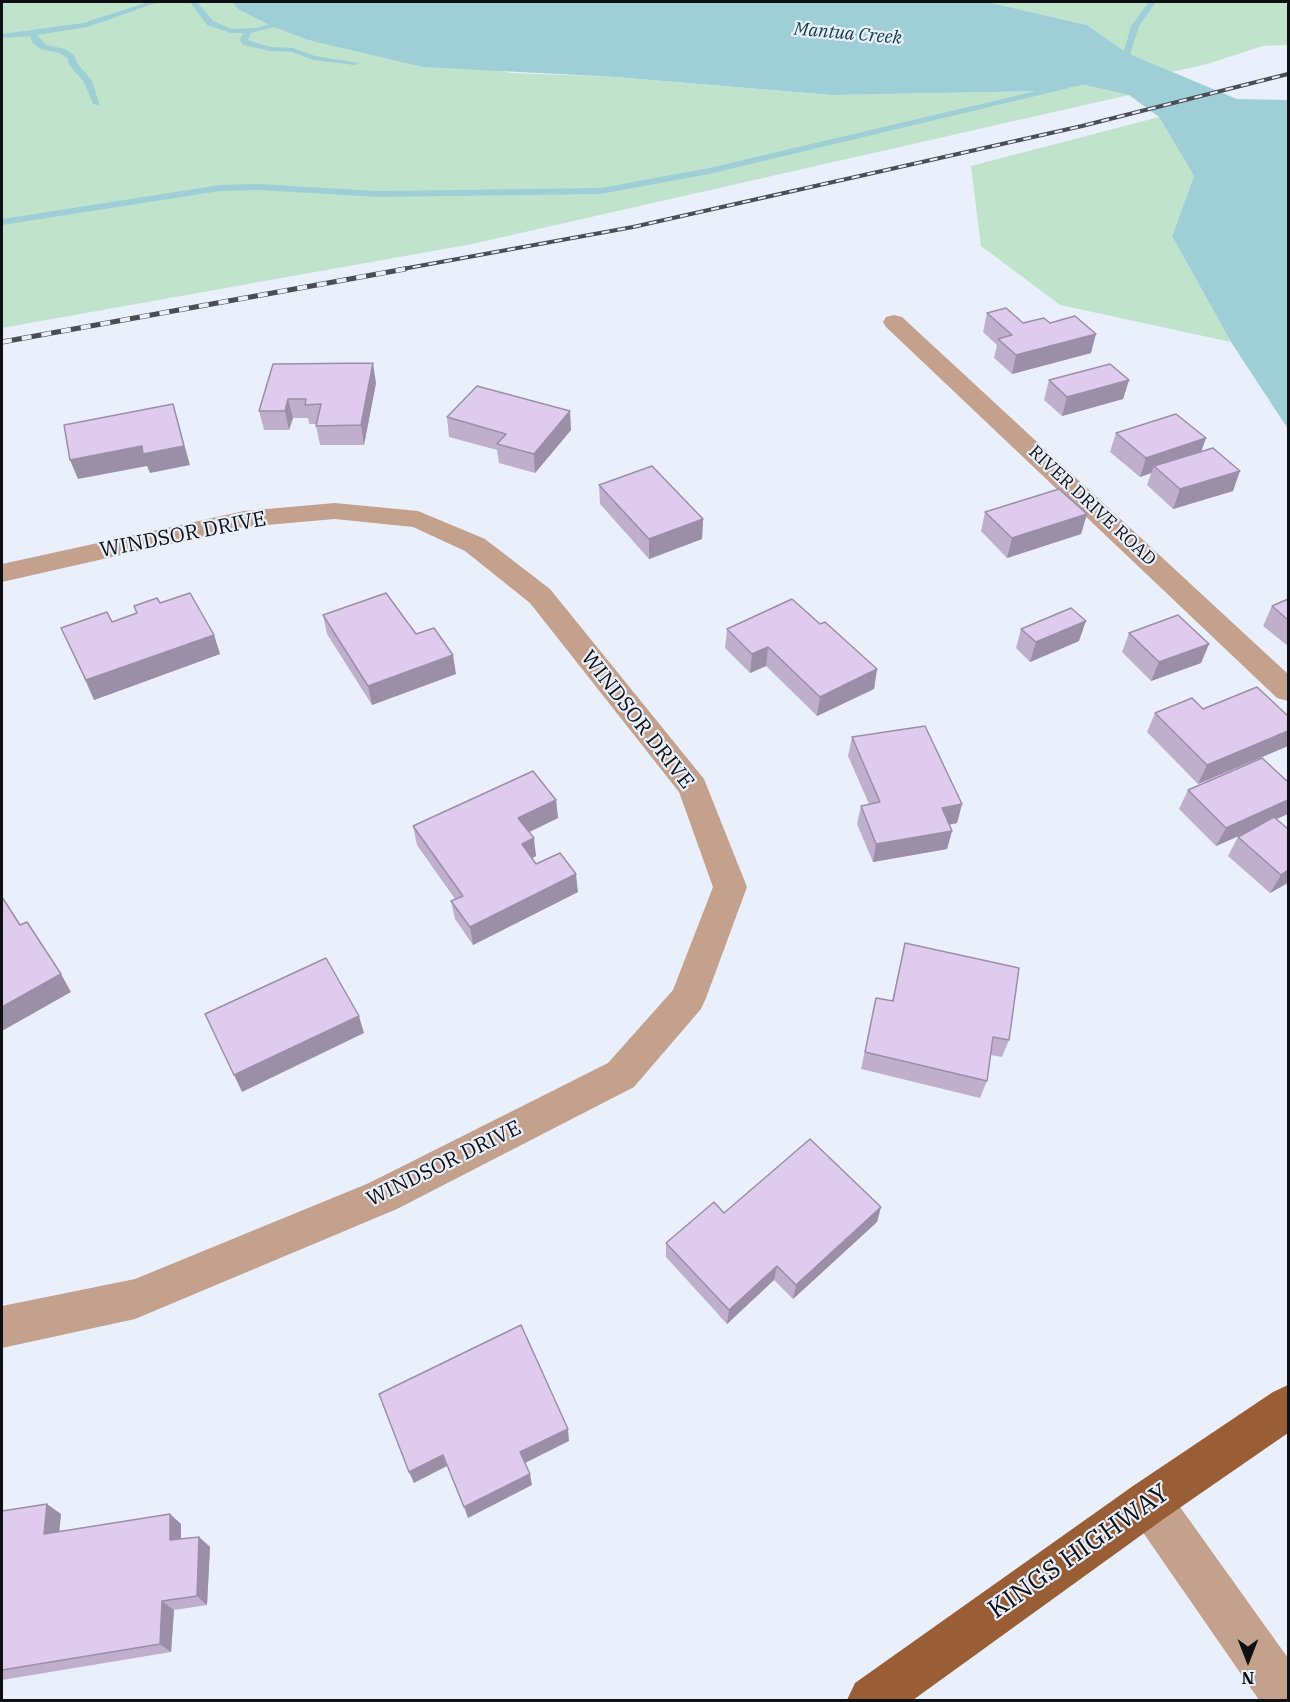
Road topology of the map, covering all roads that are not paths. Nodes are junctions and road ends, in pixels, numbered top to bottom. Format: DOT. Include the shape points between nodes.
graph roads {
  1 [pos="894,322"];
  2 [pos="2,573"];
  3 [pos="1288,691"];
  4 [pos="2,1328"];
  5 [pos="1288,1407"];
  6 [pos="1149,1502"];
  7 [pos="1288,1699"];
  8 [pos="872,1701"];
  1 -- 3 [label="street, RIVER DRIVE ROAD"];
  2 -- 4 [label="street, WINDSOR DRIVE" via="244,519 336,511 418,519 475,545 540,596 693,787 730,887 688,998 621,1075 383,1196 146,1295"];
  5 -- 6 [label="main road, KINGS HIGHWAY"];
  6 -- 7 [label="street"];
  6 -- 8 [label="main road, KINGS HIGHWAY"];
}
